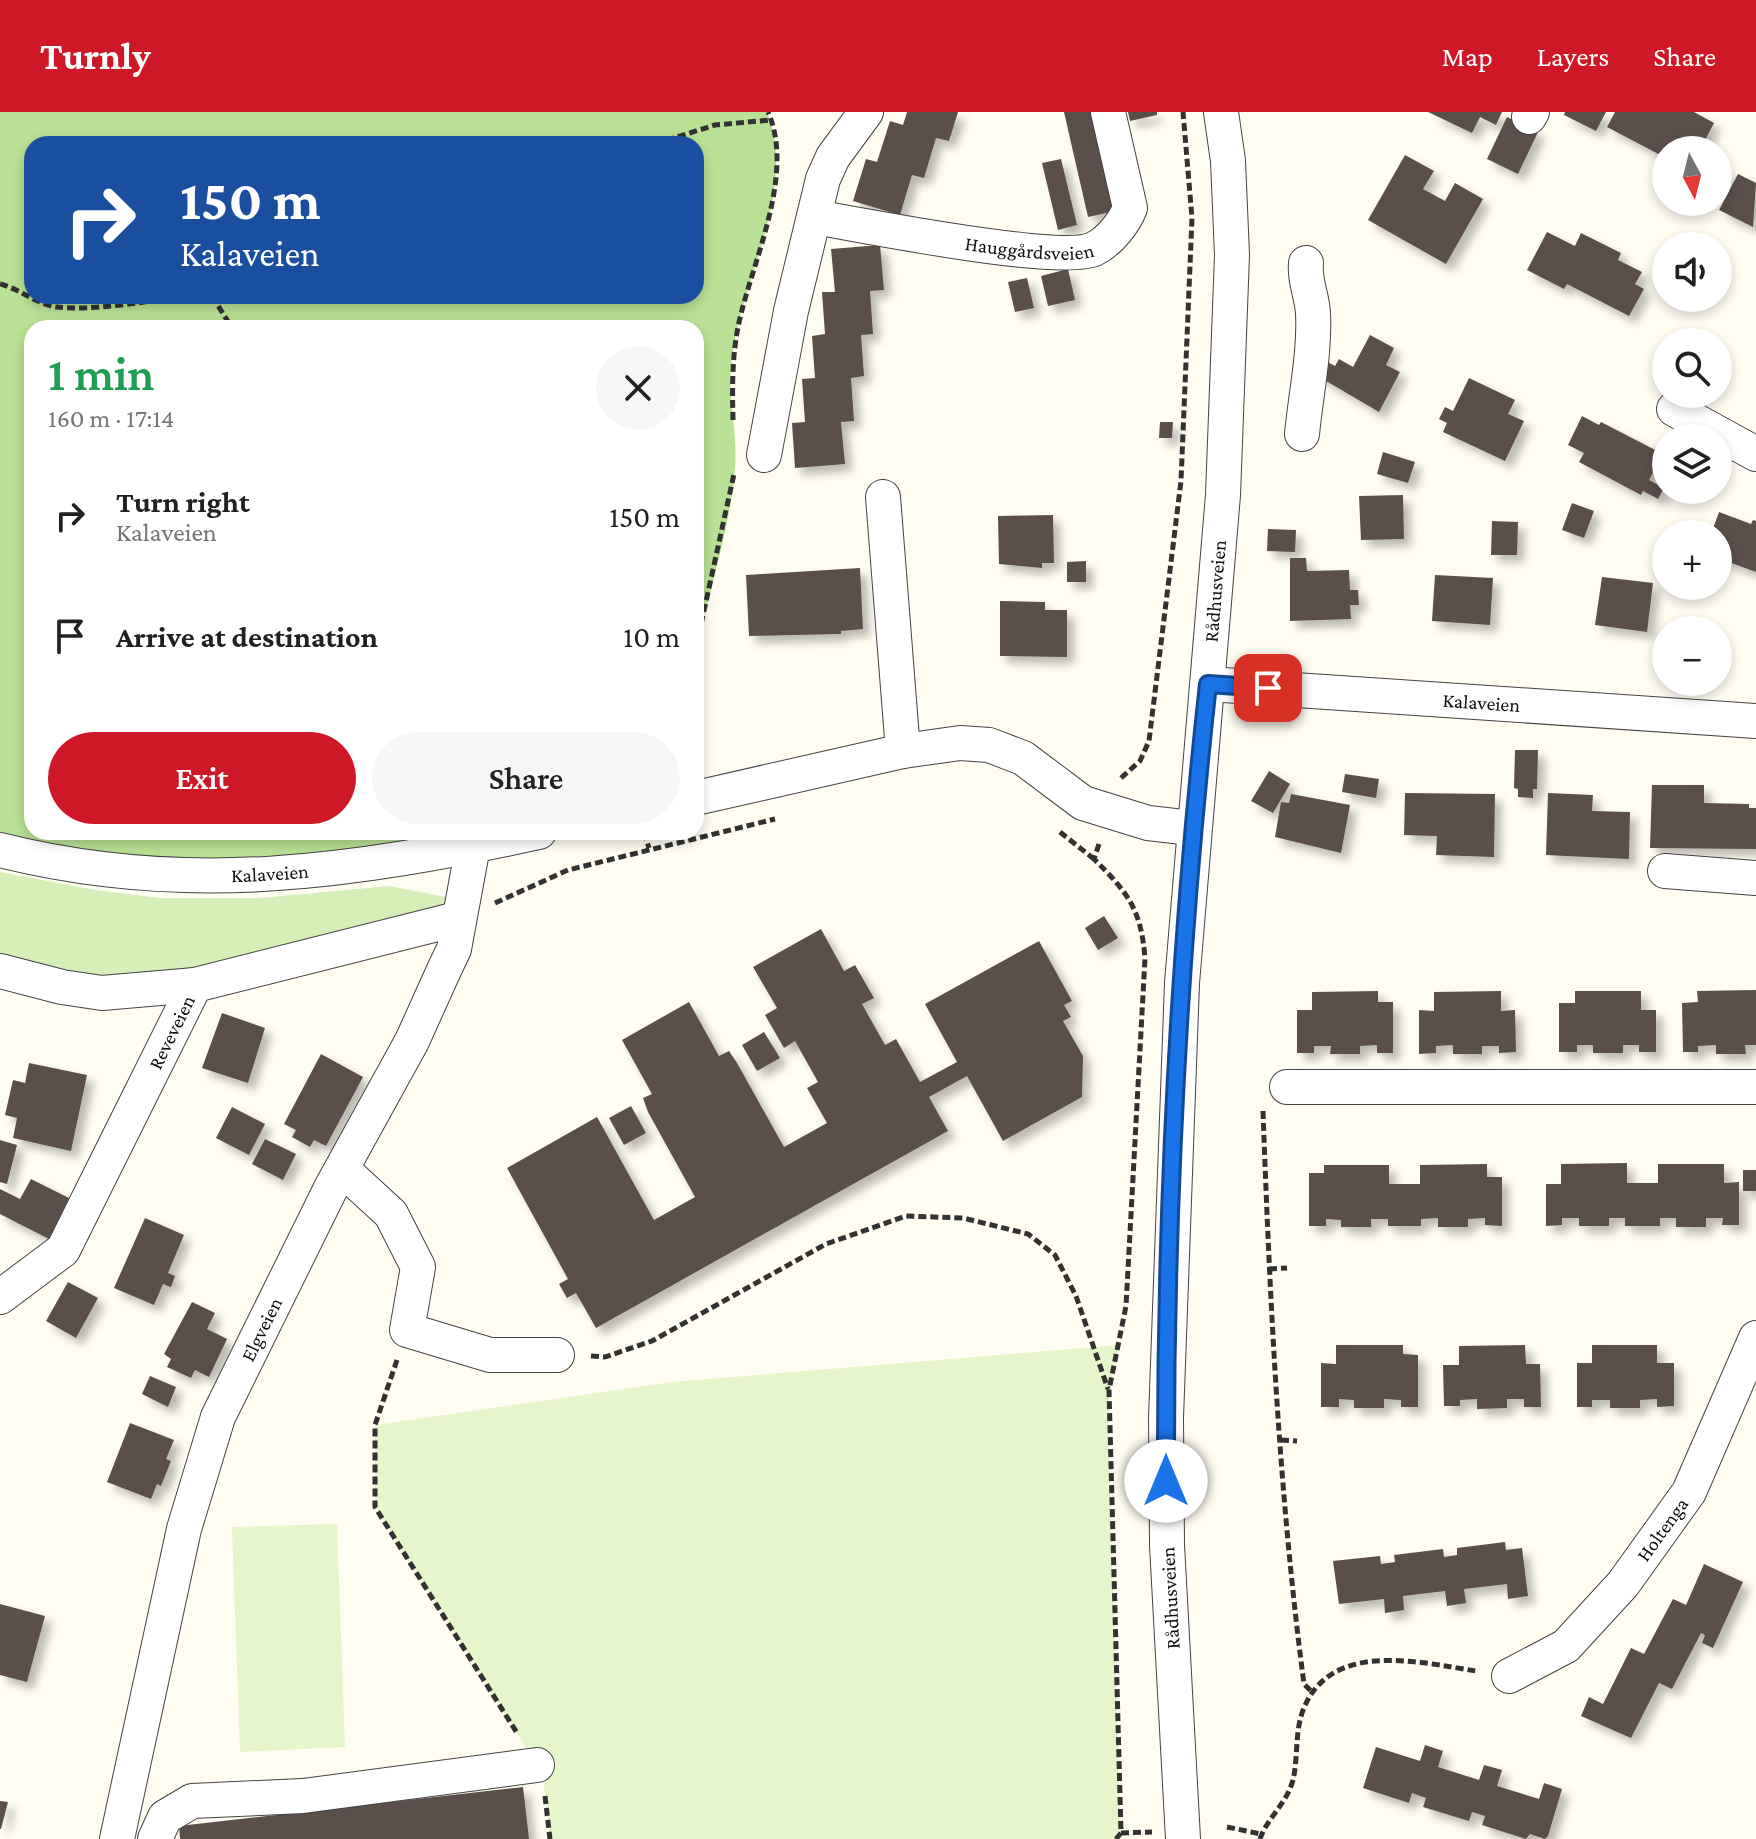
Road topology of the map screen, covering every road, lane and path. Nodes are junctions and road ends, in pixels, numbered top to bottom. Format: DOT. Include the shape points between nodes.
graph roads {
  1 [pos="866,112"];
  2 [pos="1108,112"];
  3 [pos="1183,112"];
  4 [pos="1221,112"];
  5 [pos="771,120"];
  6 [pos="680,136"];
  7 [pos="814,217"];
  8 [pos="1306,263"];
  9 [pos="0,284"];
  10 [pos="24,293"];
  11 [pos="42,304"];
  12 [pos="99,304"];
  13 [pos="1674,409"];
  14 [pos="1302,434"];
  15 [pos="1756,454"];
  16 [pos="764,455"];
  17 [pos="883,497"];
  18 [pos="1208,684"];
  19 [pos="1756,721"];
  20 [pos="903,751"];
  21 [pos="704,796"];
  22 [pos="1111,814"];
  23 [pos="782,817"];
  24 [pos="1053,827"];
  25 [pos="1192,828"];
  26 [pos="704,835"];
  27 [pos="501,840"];
  28 [pos="646,840"];
  29 [pos="683,840"];
  30 [pos="473,846"];
  31 [pos="649,848"];
  32 [pos="0,850"];
  33 [pos="1094,859"];
  34 [pos="1665,871"];
  35 [pos="1756,878"];
  36 [pos="459,910"];
  37 [pos="0,971"];
  38 [pos="195,985"];
  39 [pos="1287,1087"];
  40 [pos="1756,1087"];
  41 [pos="342,1169"];
  42 [pos="1287,1268"];
  43 [pos="1269,1269"];
  44 [pos="0,1297"];
  45 [pos="407,1330"];
  46 [pos="1756,1338"];
  47 [pos="557,1355"];
  48 [pos="1109,1390"];
  49 [pos="1281,1440"];
  50 [pos="1297,1441"];
  51 [pos="1509,1676"];
  52 [pos="1313,1693"];
  53 [pos="537,1765"];
  54 [pos="1227,1827"];
  55 [pos="1121,1833"];
  56 [pos="1170,1836"];
  57 [pos="1261,1837"];
  58 [pos="117,1839"];
  59 [pos="155,1839"];
  60 [pos="550,1839"];
  61 [pos="1116,1839"];
  1 -- 7 [label="street" via="833,157"];
  2 -- 7 [label="street, Hauggårdsveien" via="1130,208 1124,221 1093,249 1045,253"];
  3 -- 22 [label="path" via="1192,218 1181,481 1149,741 1140,761 1118,781"];
  4 -- 18 [label="street, Rådhusveien" via="1232,255 1223,495"];
  5 -- 6 [label="path" via="715,125"];
  7 -- 16 [label="street"];
  8 -- 14 [label="street" via="1313,349"];
  9 -- 10 [label="path"];
  11 -- 12 [label="path"];
  13 -- 15 [label="street"];
  17 -- 20 [label="street"];
  18 -- 19 [label="street, Kalaveien"];
  18 -- 25 [label="street, Rådhusveien"];
  20 -- 21 [label="street"];
  20 -- 22 [label="street" via="960,743 989,745 1023,758 1083,803"];
  22 -- 25 [label="street"];
  22 -- 33 [label="path"];
  23 -- 26 [label="path"];
  24 -- 33 [label="path"];
  25 -- 56 [label="street, Rådhusveien" via="1166,1418"];
  27 -- 30 [label="street, Kalaveien"];
  28 -- 31 [label="path"];
  29 -- 31 [label="path"];
  30 -- 32 [label="street, Kalaveien" via="340,870 261,877 112,871"];
  30 -- 36 [label="street, Elgveien"];
  31 -- 36 [label="path" via="568,870 501,903"];
  33 -- 48 [label="path" via="1135,905 1145,958 1126,1306"];
  34 -- 35 [label="street"];
  36 -- 38 [label="street, Reveveien"];
  36 -- 41 [label="street, Elgveien" via="454,949 412,1041"];
  37 -- 38 [label="street" via="102,993"];
  38 -- 44 [label="street, Reveveien" via="63,1250"];
  39 -- 40 [label="street"];
  39 -- 43 [label="path" via="1262,1088"];
  41 -- 45 [label="street" via="391,1214 418,1267"];
  41 -- 58 [label="street, Elgveien" via="218,1417 199,1473"];
  42 -- 43 [label="path"];
  43 -- 49 [label="path"];
  45 -- 47 [label="street" via="490,1355"];
  45 -- 53 [label="path" via="375,1425 375,1507"];
  46 -- 51 [label="street, Holtenga" via="1689,1492 1623,1584 1566,1646"];
  47 -- 48 [label="path" via="605,1357 652,1341 826,1244 906,1216 963,1218 1028,1234 1055,1255 1076,1296"];
  48 -- 55 [label="path"];
  49 -- 50 [label="path"];
  49 -- 52 [label="path" via="1304,1684"];
  51 -- 52 [label="path" via="1389,1660 1353,1663 1331,1673"];
  52 -- 57 [label="path" via="1302,1713 1285,1804"];
  53 -- 59 [label="street" via="303,1796 192,1801 165,1817"];
  53 -- 60 [label="path"];
  54 -- 57 [label="path"];
  55 -- 56 [label="path"];
  55 -- 61 [label="path"];
}
